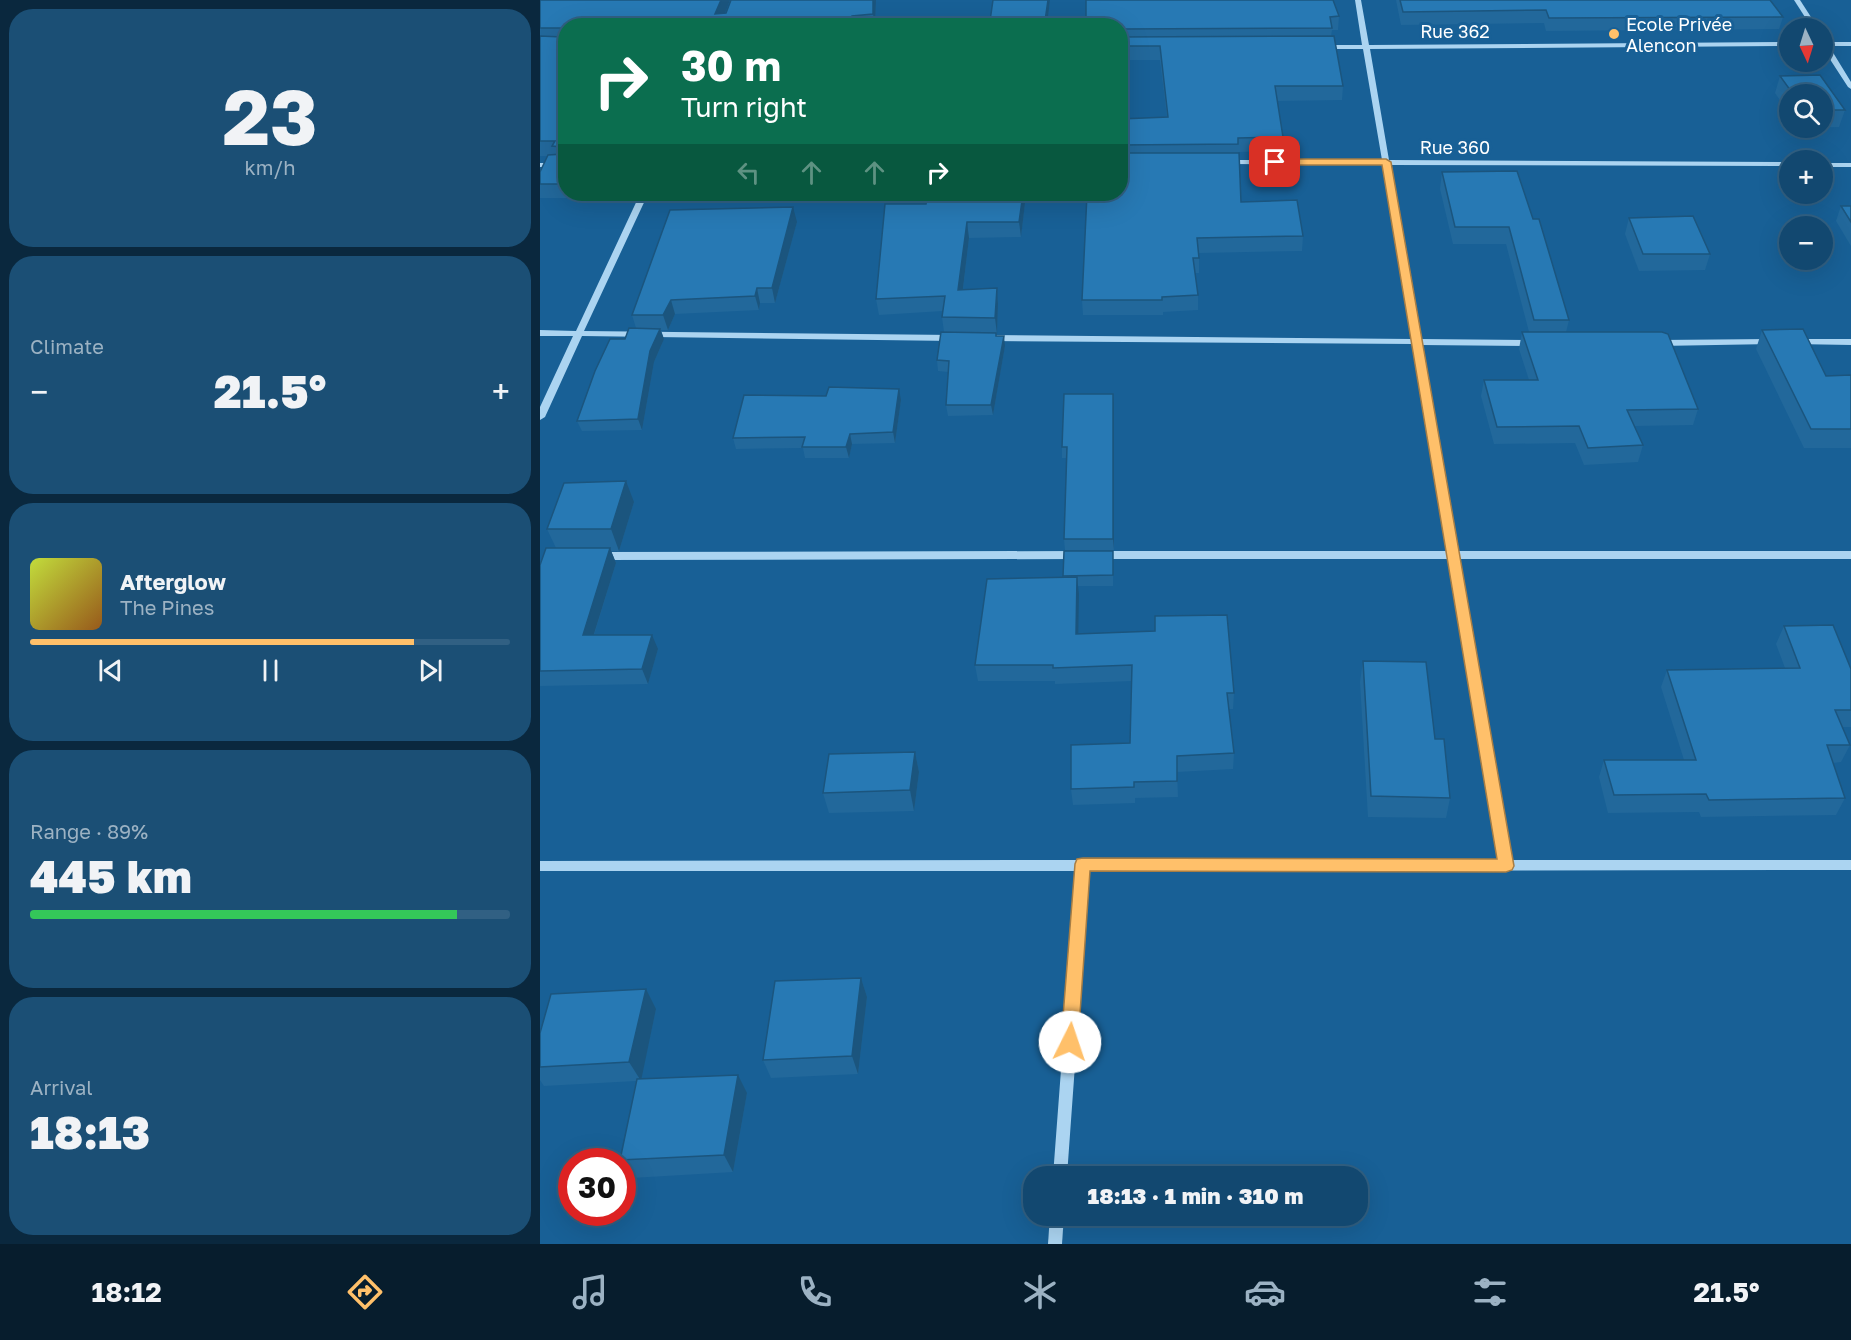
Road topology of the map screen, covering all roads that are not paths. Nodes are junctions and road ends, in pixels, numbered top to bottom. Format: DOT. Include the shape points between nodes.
graph roads {
  1 [pos="1358,0"];
  2 [pos="1797,0"];
  3 [pos="1809,18"];
  4 [pos="1833,43"];
  5 [pos="1779,44"];
  6 [pos="1851,44"];
  7 [pos="1308,47"];
  8 [pos="1366,47"];
  9 [pos="1833,59"];
  10 [pos="1851,87"];
  11 [pos="1213,162"];
  12 [pos="1386,162"];
  13 [pos="1779,164"];
  14 [pos="540,165"];
  15 [pos="558,165"];
  16 [pos="1833,165"];
  17 [pos="1851,165"];
  18 [pos="641,201"];
  19 [pos="540,333"];
  20 [pos="579,333"];
  21 [pos="962,338"];
  22 [pos="974,338"];
  23 [pos="1781,342"];
  24 [pos="1792,342"];
  25 [pos="1851,342"];
  26 [pos="1546,343"];
  27 [pos="1652,343"];
  28 [pos="1417,344"];
  29 [pos="540,417"];
  30 [pos="1453,554"];
  31 [pos="1851,555"];
  32 [pos="587,556"];
  33 [pos="1083,864"];
  34 [pos="1851,865"];
  35 [pos="540,866"];
  36 [pos="1506,866"];
  37 [pos="1061,1166"];
  38 [pos="1056,1226"];
  39 [pos="1055,1244"];
  1 -- 8 [label="street"];
  2 -- 3 [label="street"];
  4 -- 6 [label="street"];
  5 -- 8 [label="street, Rue 362"];
  7 -- 8 [label="street, Rue 362"];
  8 -- 12 [label="street"];
  9 -- 10 [label="street"];
  11 -- 12 [label="street, Rue 360"];
  12 -- 13 [label="street, Rue 360"];
  12 -- 28 [label="street"];
  14 -- 15 [label="street"];
  16 -- 17 [label="street"];
  18 -- 20 [label="street"];
  19 -- 20 [label="street"];
  20 -- 21 [label="street"];
  20 -- 29 [label="street"];
  22 -- 28 [label="street"];
  23 -- 27 [label="street"];
  24 -- 25 [label="street"];
  26 -- 28 [label="street"];
  28 -- 30 [label="street"];
  30 -- 31 [label="street"];
  30 -- 32 [label="street"];
  30 -- 36 [label="street"];
  33 -- 35 [label="street"];
  33 -- 36 [label="street"];
  33 -- 37 [label="street"];
  34 -- 36 [label="street"];
  38 -- 39 [label="street"];
}
